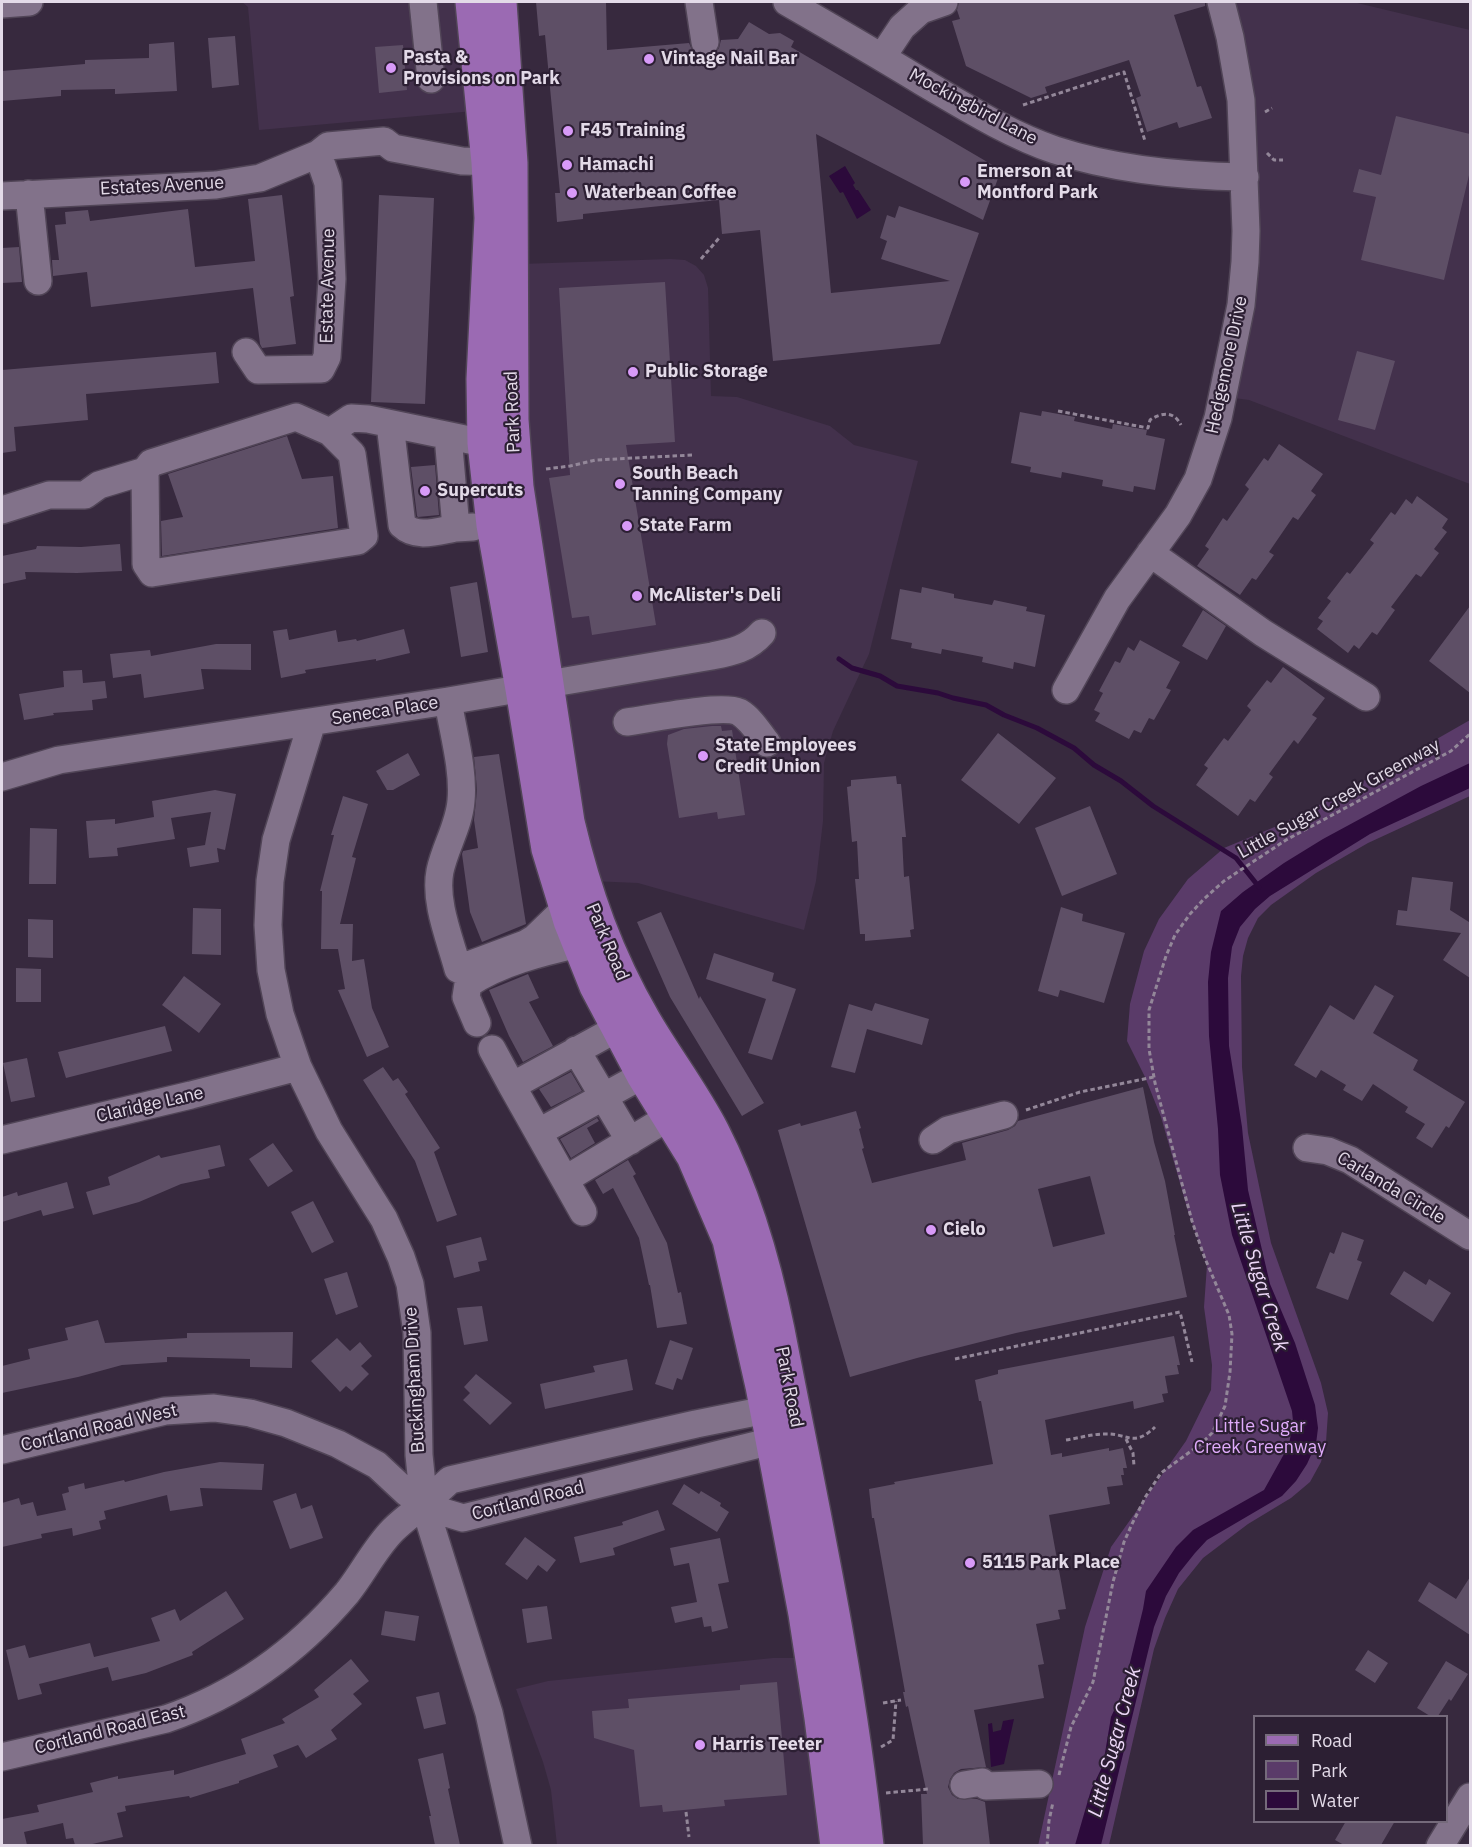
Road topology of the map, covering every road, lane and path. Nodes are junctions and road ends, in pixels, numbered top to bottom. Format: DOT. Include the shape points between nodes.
graph roads {
  1 [pos="29,2"];
  2 [pos="423,2"];
  3 [pos="472,2"];
  4 [pos="500,2"];
  5 [pos="699,2"];
  6 [pos="787,2"];
  7 [pos="944,2"];
  8 [pos="1221,2"];
  9 [pos="2,4"];
  10 [pos="705,42"];
  11 [pos="882,57"];
  12 [pos="431,79"];
  13 [pos="1023,105"];
  14 [pos="1145,141"];
  15 [pos="318,154"];
  16 [pos="500,162"];
  17 [pos="1245,177"];
  18 [pos="29,194"];
  19 [pos="2,196"];
  20 [pos="720,237"];
  21 [pos="701,259"];
  22 [pos="38,281"];
  23 [pos="246,352"];
  24 [pos="1059,411"];
  25 [pos="390,424"];
  26 [pos="1181,425"];
  27 [pos="330,432"];
  28 [pos="448,436"];
  29 [pos="484,443"];
  30 [pos="692,455"];
  31 [pos="546,469"];
  32 [pos="146,471"];
  33 [pos="2,510"];
  34 [pos="493,525"];
  35 [pos="456,528"];
  36 [pos="1150,553"];
  37 [pos="762,633"];
  38 [pos="535,687"];
  39 [pos="1066,690"];
  40 [pos="1366,697"];
  41 [pos="448,701"];
  42 [pos="312,722"];
  43 [pos="627,722"];
  44 [pos="1470,734"];
  45 [pos="767,743"];
  46 [pos="2,777"];
  47 [pos="566,908"];
  48 [pos="579,944"];
  49 [pos="477,1023"];
  50 [pos="618,1028"];
  51 [pos="492,1049"];
  52 [pos="576,1050"];
  53 [pos="298,1067"];
  54 [pos="643,1075"];
  55 [pos="1154,1077"];
  56 [pos="512,1086"];
  57 [pos="603,1096"];
  58 [pos="1004,1116"];
  59 [pos="669,1117"];
  60 [pos="538,1132"];
  61 [pos="2,1140"];
  62 [pos="933,1140"];
  63 [pos="630,1141"];
  64 [pos="1307,1148"];
  65 [pos="566,1179"];
  66 [pos="583,1212"];
  67 [pos="1470,1236"];
  68 [pos="955,1359"];
  69 [pos="1192,1362"];
  70 [pos="782,1423"];
  71 [pos="1155,1427"];
  72 [pos="1126,1438"];
  73 [pos="1066,1440"];
  74 [pos="2,1450"];
  75 [pos="1134,1466"];
  76 [pos="424,1504"];
  77 [pos="901,1700"];
  78 [pos="896,1701"];
  79 [pos="883,1703"];
  80 [pos="881,1747"];
  81 [pos="2,1757"];
  82 [pos="964,1785"];
  83 [pos="1051,1786"];
  84 [pos="928,1789"];
  85 [pos="881,1793"];
  86 [pos="1470,1797"];
  87 [pos="686,1812"];
  88 [pos="689,1837"];
  89 [pos="518,1845"];
  90 [pos="837,1845"];
  91 [pos="867,1845"];
  92 [pos="1047,1845"];
  93 [pos="1440,1845"];
  1 -- 9 [label="street"];
  2 -- 12 [label="street"];
  3 -- 16 [label="main road, Park Road"];
  4 -- 16 [label="main road, Park Road"];
  5 -- 10 [label="street"];
  6 -- 11 [label="street, Mockingbird Lane"];
  7 -- 11 [label="street" via="921,10 902,27"];
  8 -- 17 [label="street, Hedgemore Drive" via="1240,100"];
  11 -- 17 [label="street, Mockingbird Lane" via="997,124 1052,149 1135,168"];
  13 -- 14 [label="path" via="1124,72"];
  15 -- 16 [label="street" via="330,160 359,150 383,155 393,148 462,161"];
  15 -- 18 [label="street, Estates Avenue" via="260,178 216,185"];
  15 -- 23 [label="street, Estate Avenue" via="328,183 332,279 327,357 321,369 258,370"];
  16 -- 29 [label="main road, Park Road" via="491,218"];
  16 -- 38 [label="main road, Park Road" via="512,431"];
  17 -- 36 [label="street, Hedgemore Drive" via="1245,262 1218,418 1198,479"];
  18 -- 19 [label="street, Estates Avenue"];
  18 -- 22 [label="street"];
  20 -- 21 [label="path"];
  24 -- 26 [label="path" via="1148,428 1150,420 1165,413 1173,415"];
  25 -- 27 [label="street" via="351,418"];
  25 -- 28 [label="street"];
  25 -- 35 [label="street" via="402,525 416,534"];
  27 -- 32 [label="street" via="296,417 151,463"];
  27 -- 32 [label="street" via="351,454 364,536 358,542 152,573 146,564"];
  28 -- 29 [label="street"];
  28 -- 35 [label="street"];
  29 -- 34 [label="main road, Park Road"];
  30 -- 31 [label="path" via="596,460"];
  32 -- 33 [label="street" via="99,485 85,495 49,495"];
  34 -- 35 [label="street"];
  34 -- 38 [label="main road, Park Road"];
  36 -- 39 [label="street, Hedgemore Drive" via="1117,599"];
  36 -- 40 [label="street" via="1263,633"];
  37 -- 38 [label="street, Seneca Place" via="737,651"];
  38 -- 41 [label="street, Seneca Place"];
  38 -- 47 [label="main road, Park Road" via="548,849"];
  38 -- 70 [label="main road, Park Road" via="580,875 597,926 645,1022 714,1134 752,1224 768,1282"];
  41 -- 42 [label="street, Seneca Place"];
  41 -- 47 [label="street" via="462,801 440,872 440,900 458,969 525,944"];
  42 -- 46 [label="street, Seneca Place" via="59,760"];
  42 -- 53 [label="street, Buckingham Drive" via="276,840 268,925 271,970 280,1014"];
  43 -- 45 [label="street" via="732,710 749,720"];
  44 -- 55 [label="path, Little Sugar Creek Greenway" via="1434,762 1265,853 1224,881 1190,914 1166,956 1147,1018"];
  47 -- 48 [label="main road, Park Road"];
  48 -- 49 [label="street" via="518,961 468,984 466,997"];
  48 -- 50 [label="main road, Park Road"];
  50 -- 52 [label="street"];
  50 -- 54 [label="main road, Park Road"];
  51 -- 56 [label="street"];
  52 -- 56 [label="street"];
  52 -- 57 [label="street"];
  53 -- 61 [label="street, Claridge Lane"];
  53 -- 76 [label="street, Buckingham Drive" via="329,1131 384,1219 410,1284 417,1333"];
  54 -- 57 [label="street"];
  54 -- 59 [label="main road, Park Road"];
  55 -- 58 [label="path" via="1080,1092"];
  55 -- 83 [label="path, Little Sugar Creek Greenway" via="1203,1256 1229,1315 1230,1372 1225,1406 1212,1433 1161,1473 1124,1542 1093,1682 1071,1727"];
  56 -- 60 [label="street"];
  57 -- 60 [label="street"];
  57 -- 63 [label="street"];
  58 -- 62 [label="street" via="948,1130"];
  59 -- 63 [label="street"];
  59 -- 70 [label="main road, Park Road" via="693,1156 729,1240"];
  60 -- 65 [label="street"];
  63 -- 65 [label="street"];
  64 -- 67 [label="street, Carlanda Circle" via="1350,1160"];
  65 -- 66 [label="street"];
  68 -- 69 [label="path" via="1180,1312"];
  70 -- 76 [label="street, Cortland Road" via="450,1480"];
  70 -- 76 [label="street, Cortland Road" via="463,1518"];
  70 -- 90 [label="main road, Park Road"];
  70 -- 91 [label="main road, Park Road" via="840,1654"];
  71 -- 72 [label="path" via="1147,1434"];
  72 -- 73 [label="path" via="1107,1434"];
  72 -- 75 [label="path"];
  74 -- 76 [label="street, Cortland Road West" via="165,1411 223,1409 286,1423 338,1444 377,1465"];
  76 -- 81 [label="street, Cortland Road East" via="392,1531 329,1612 282,1658 245,1683 166,1719"];
  76 -- 89 [label="street, Buckingham Drive" via="489,1713"];
  77 -- 78 [label="path"];
  78 -- 79 [label="path"];
  78 -- 80 [label="path" via="893,1740"];
  82 -- 83 [label="street" via="982,1782 986,1786"];
  83 -- 92 [label="path, Little Sugar Creek Greenway"];
  84 -- 85 [label="path"];
  86 -- 93 [label="street"];
  87 -- 88 [label="path"];
}
